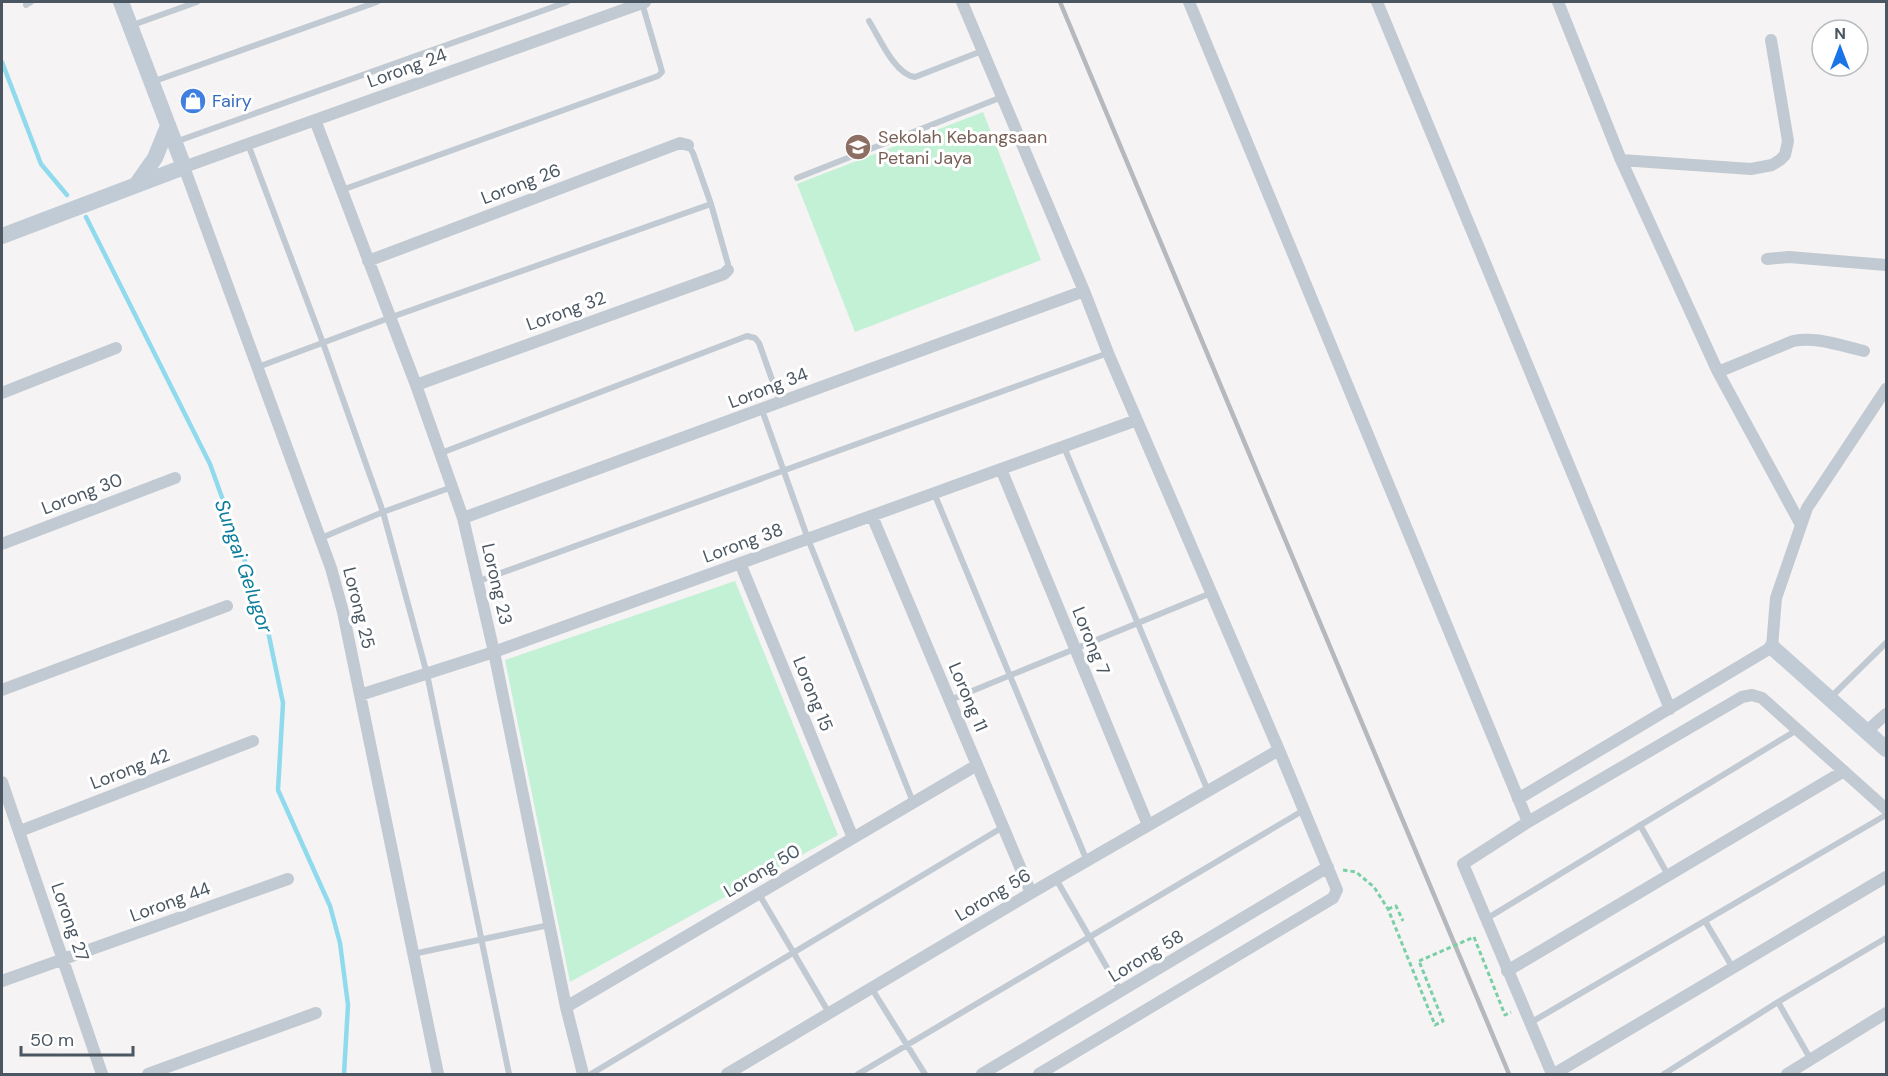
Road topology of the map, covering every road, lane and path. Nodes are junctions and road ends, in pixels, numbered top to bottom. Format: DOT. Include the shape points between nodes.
graph roads {
  1 [pos="121,2"];
  2 [pos="197,2"];
  3 [pos="377,2"];
  4 [pos="567,2"];
  5 [pos="643,2"];
  6 [pos="962,2"];
  7 [pos="1189,2"];
  8 [pos="1377,2"];
  9 [pos="1558,2"];
  10 [pos="869,21"];
  11 [pos="130,26"];
  12 [pos="1771,40"];
  13 [pos="983,51"];
  14 [pos="151,82"];
  15 [pos="1002,97"];
  16 [pos="315,120"];
  17 [pos="168,126"];
  18 [pos="174,142"];
  19 [pos="248,144"];
  20 [pos="688,145"];
  21 [pos="1621,160"];
  22 [pos="184,167"];
  23 [pos="797,178"];
  24 [pos="136,185"];
  25 [pos="341,190"];
  26 [pos="711,204"];
  27 [pos="2,236"];
  28 [pos="1767,259"];
  29 [pos="368,261"];
  30 [pos="1887,265"];
  31 [pos="728,270"];
  32 [pos="1084,291"];
  33 [pos="389,318"];
  34 [pos="323,343"];
  35 [pos="116,348"];
  36 [pos="1864,351"];
  37 [pos="1108,353"];
  38 [pos="258,367"];
  39 [pos="1718,372"];
  40 [pos="416,384"];
  41 [pos="1887,389"];
  42 [pos="2,393"];
  43 [pos="780,402"];
  44 [pos="762,410"];
  45 [pos="1137,420"];
  46 [pos="1064,447"];
  47 [pos="441,453"];
  48 [pos="1001,470"];
  49 [pos="783,471"];
  50 [pos="176,478"];
  51 [pos="453,487"];
  52 [pos="934,494"];
  53 [pos="384,512"];
  54 [pos="872,516"];
  55 [pos="463,518"];
  56 [pos="1801,525"];
  57 [pos="321,538"];
  58 [pos="808,539"];
  59 [pos="2,544"];
  60 [pos="740,563"];
  61 [pos="479,581"];
  62 [pos="1212,593"];
  63 [pos="227,606"];
  64 [pos="1138,624"];
  65 [pos="1887,643"];
  66 [pos="1772,647"];
  67 [pos="1075,649"];
  68 [pos="494,652"];
  69 [pos="427,674"];
  70 [pos="1010,676"];
  71 [pos="2,690"];
  72 [pos="360,695"];
  73 [pos="1830,698"];
  74 [pos="950,700"];
  75 [pos="1670,709"];
  76 [pos="1887,714"];
  77 [pos="1798,730"];
  78 [pos="1867,731"];
  79 [pos="253,741"];
  80 [pos="1887,748"];
  81 [pos="1279,750"];
  82 [pos="977,765"];
  83 [pos="1844,771"];
  84 [pos="2,782"];
  85 [pos="1208,791"];
  86 [pos="1518,799"];
  87 [pos="914,802"];
  88 [pos="1887,809"];
  89 [pos="1304,810"];
  90 [pos="1887,815"];
  91 [pos="1528,822"];
  92 [pos="1148,825"];
  93 [pos="1640,825"];
  94 [pos="1003,827"];
  95 [pos="20,831"];
  96 [pos="853,838"];
  97 [pos="1087,861"];
  98 [pos="1328,867"];
  99 [pos="1668,875"];
  100 [pos="1887,877"];
  101 [pos="1056,878"];
  102 [pos="288,879"];
  103 [pos="1030,893"];
  104 [pos="759,894"];
  105 [pos="1388,909"];
  106 [pos="1486,919"];
  107 [pos="1403,921"];
  108 [pos="1705,921"];
  109 [pos="550,924"];
  110 [pos="1090,937"];
  111 [pos="1474,937"];
  112 [pos="1887,938"];
  113 [pos="480,939"];
  114 [pos="793,953"];
  115 [pos="412,954"];
  116 [pos="64,959"];
  117 [pos="1733,968"];
  118 [pos="1507,971"];
  119 [pos="2,981"];
  120 [pos="872,989"];
  121 [pos="1121,992"];
  122 [pos="1778,1002"];
  123 [pos="566,1007"];
  124 [pos="316,1013"];
  125 [pos="830,1013"];
  126 [pos="1887,1013"];
  127 [pos="1530,1023"];
  128 [pos="907,1046"];
  129 [pos="1807,1066"];
  130 [pos="102,1074"];
  131 [pos="148,1074"];
  132 [pos="438,1074"];
  133 [pos="509,1074"];
  134 [pos="583,1074"];
  135 [pos="591,1074"];
  136 [pos="727,1074"];
  137 [pos="858,1074"];
  138 [pos="925,1074"];
  139 [pos="982,1074"];
  140 [pos="1039,1074"];
  141 [pos="1553,1074"];
  142 [pos="1664,1074"];
  143 [pos="1787,1074"];
  1 -- 11 [label="street"];
  2 -- 11 [label="lane"];
  3 -- 14 [label="lane"];
  4 -- 18 [label="lane, Lorong 24"];
  5 -- 16 [label="street, Lorong 24"];
  5 -- 25 [label="lane" via="662,72 658,76"];
  6 -- 13 [label="street"];
  7 -- 86 [label="street"];
  8 -- 75 [label="street"];
  9 -- 21 [label="street"];
  10 -- 13 [label="lane" via="908,77"];
  11 -- 14 [label="street"];
  12 -- 21 [label="street" via="1788,135 1788,148 1780,160 1751,169"];
  13 -- 15 [label="street"];
  14 -- 17 [label="street"];
  15 -- 23 [label="lane"];
  15 -- 32 [label="street"];
  16 -- 19 [label="street, Lorong 24"];
  16 -- 25 [label="street, Lorong 23"];
  17 -- 18 [label="street"];
  17 -- 24 [label="street" via="155,158"];
  18 -- 22 [label="street"];
  19 -- 22 [label="street, Lorong 24"];
  19 -- 34 [label="lane"];
  20 -- 26 [label="lane"];
  20 -- 29 [label="street, Lorong 26" via="680,143"];
  21 -- 39 [label="street"];
  22 -- 24 [label="street"];
  22 -- 38 [label="street, Lorong 25"];
  24 -- 27 [label="street"];
  25 -- 29 [label="street, Lorong 23"];
  26 -- 31 [label="lane"];
  26 -- 33 [label="lane"];
  28 -- 30 [label="street" via="1789,257"];
  29 -- 33 [label="street, Lorong 23"];
  31 -- 40 [label="street, Lorong 32"];
  32 -- 37 [label="street"];
  32 -- 43 [label="street, Lorong 34"];
  33 -- 34 [label="lane"];
  33 -- 40 [label="street, Lorong 23"];
  34 -- 38 [label="lane"];
  34 -- 53 [label="lane"];
  35 -- 42 [label="street"];
  36 -- 39 [label="street" via="1804,339"];
  37 -- 45 [label="street"];
  37 -- 49 [label="lane"];
  38 -- 57 [label="street, Lorong 25"];
  39 -- 56 [label="street"];
  40 -- 47 [label="street, Lorong 23"];
  41 -- 56 [label="street" via="1815,494"];
  43 -- 44 [label="street, Lorong 34"];
  43 -- 47 [label="lane" via="759,343 747,336"];
  44 -- 49 [label="lane"];
  44 -- 55 [label="street, Lorong 34"];
  45 -- 46 [label="street, Lorong 38"];
  45 -- 62 [label="street"];
  46 -- 48 [label="street, Lorong 38"];
  46 -- 64 [label="lane"];
  47 -- 51 [label="street, Lorong 23"];
  48 -- 52 [label="street, Lorong 38"];
  48 -- 67 [label="street, Lorong 7"];
  49 -- 58 [label="lane"];
  49 -- 61 [label="lane"];
  50 -- 59 [label="street, Lorong 30"];
  51 -- 53 [label="lane"];
  51 -- 55 [label="street, Lorong 23"];
  52 -- 54 [label="street, Lorong 38"];
  52 -- 70 [label="lane"];
  53 -- 57 [label="lane"];
  53 -- 69 [label="lane"];
  54 -- 58 [label="street, Lorong 38"];
  54 -- 74 [label="street, Lorong 11"];
  55 -- 61 [label="street, Lorong 23"];
  56 -- 66 [label="street" via="1776,598"];
  57 -- 72 [label="street, Lorong 25" via="343,612"];
  58 -- 60 [label="street, Lorong 38"];
  58 -- 87 [label="lane"];
  60 -- 68 [label="street, Lorong 38"];
  60 -- 96 [label="street, Lorong 15"];
  61 -- 68 [label="street, Lorong 23"];
  62 -- 64 [label="lane"];
  62 -- 81 [label="street"];
  63 -- 71 [label="street"];
  64 -- 67 [label="lane"];
  64 -- 85 [label="lane"];
  65 -- 73 [label="lane"];
  66 -- 73 [label="street"];
  66 -- 75 [label="street"];
  67 -- 70 [label="lane"];
  67 -- 92 [label="street, Lorong 7"];
  68 -- 69 [label="street, Lorong 38"];
  68 -- 109 [label="street, Lorong 23"];
  69 -- 72 [label="street, Lorong 38"];
  69 -- 113 [label="lane"];
  70 -- 74 [label="lane"];
  70 -- 97 [label="lane"];
  72 -- 115 [label="street, Lorong 25"];
  73 -- 78 [label="street"];
  74 -- 82 [label="street, Lorong 11"];
  75 -- 86 [label="street"];
  76 -- 78 [label="street"];
  77 -- 83 [label="street"];
  77 -- 91 [label="street" via="1762,698 1752,694 1742,697"];
  77 -- 93 [label="lane"];
  78 -- 80 [label="street"];
  79 -- 95 [label="street, Lorong 42"];
  81 -- 85 [label="street, Lorong 56"];
  81 -- 89 [label="street"];
  82 -- 87 [label="street, Lorong 50"];
  82 -- 94 [label="street, Lorong 11"];
  83 -- 88 [label="street"];
  83 -- 99 [label="street"];
  84 -- 95 [label="street, Lorong 27"];
  85 -- 92 [label="street, Lorong 56"];
  86 -- 91 [label="street"];
  87 -- 96 [label="street, Lorong 50"];
  89 -- 98 [label="street"];
  89 -- 110 [label="lane"];
  90 -- 108 [label="lane"];
  91 -- 106 [label="street" via="1463,864"];
  92 -- 97 [label="street, Lorong 56"];
  93 -- 99 [label="lane"];
  93 -- 106 [label="lane"];
  94 -- 103 [label="street, Lorong 11"];
  94 -- 114 [label="lane"];
  95 -- 116 [label="street, Lorong 27"];
  96 -- 104 [label="street, Lorong 50"];
  97 -- 101 [label="street, Lorong 56"];
  98 -- 105 [label="path" via="1356,872 1374,887"];
  98 -- 121 [label="street, Lorong 58"];
  98 -- 140 [label="street" via="1337,890 1335,897"];
  99 -- 118 [label="street"];
  100 -- 117 [label="street"];
  101 -- 103 [label="street, Lorong 56"];
  101 -- 110 [label="lane"];
  102 -- 116 [label="street, Lorong 44"];
  103 -- 120 [label="street, Lorong 56"];
  104 -- 114 [label="lane"];
  104 -- 123 [label="street, Lorong 50"];
  105 -- 107 [label="path" via="1396,906"];
  105 -- 111 [label="path, bridge" via="1435,1025 1443,1021 1419,961"];
  106 -- 118 [label="street"];
  108 -- 117 [label="lane"];
  108 -- 127 [label="lane"];
  109 -- 113 [label="lane"];
  109 -- 123 [label="street, Lorong 23"];
  110 -- 121 [label="lane"];
  110 -- 128 [label="lane"];
  112 -- 122 [label="lane"];
  113 -- 115 [label="lane"];
  113 -- 133 [label="lane"];
  114 -- 125 [label="lane"];
  114 -- 135 [label="lane"];
  115 -- 132 [label="street, Lorong 25"];
  116 -- 119 [label="street, Lorong 44"];
  116 -- 130 [label="street, Lorong 27"];
  117 -- 141 [label="street"];
  118 -- 127 [label="street"];
  120 -- 125 [label="street, Lorong 56"];
  120 -- 128 [label="lane"];
  121 -- 139 [label="street, Lorong 58"];
  122 -- 129 [label="lane"];
  122 -- 142 [label="lane"];
  123 -- 134 [label="street, Lorong 23"];
  124 -- 131 [label="street"];
  125 -- 136 [label="street, Lorong 56"];
  126 -- 129 [label="street"];
  127 -- 141 [label="street"];
  128 -- 137 [label="lane"];
  128 -- 138 [label="lane"];
  129 -- 143 [label="street"];
}
